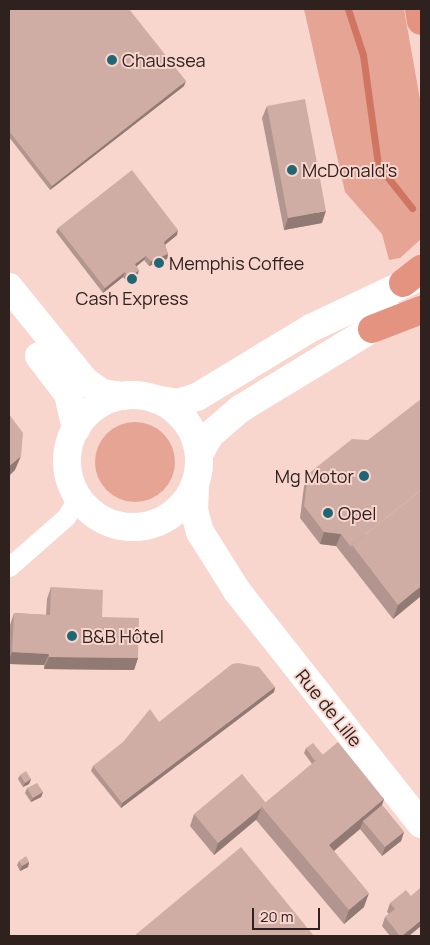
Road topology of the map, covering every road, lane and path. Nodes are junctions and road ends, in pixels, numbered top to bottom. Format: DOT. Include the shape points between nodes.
graph roads {
  1 [pos="419,9"];
  2 [pos="421,21"];
  3 [pos="417,282"];
  4 [pos="9,287"];
  5 [pos="421,310"];
  6 [pos="9,318"];
  7 [pos="372,328"];
  8 [pos="124,396"];
  9 [pos="155,399"];
  10 [pos="76,429"];
  11 [pos="199,454"];
  12 [pos="195,485"];
  13 [pos="78,497"];
  14 [pos="151,526"];
  15 [pos="9,567"];
  16 [pos="237,591"];
  17 [pos="421,824"];
  1 -- 2 [label="highway"];
  3 -- 7 [label="main road"];
  3 -- 9 [label="main road" via="311,328 197,397 178,403"];
  4 -- 8 [label="main road" via="85,381 102,393"];
  5 -- 7 [label="highway"];
  6 -- 10 [label="main road" via="68,394"];
  7 -- 11 [label="main road" via="230,416 210,435"];
  8 -- 9 [label="main road"];
  8 -- 10 [label="main road" via="96,407"];
  9 -- 11 [label="main road" via="185,420"];
  10 -- 13 [label="main road" via="68,463 70,481"];
  11 -- 12 [label="main road"];
  12 -- 14 [label="main road" via="178,511"];
  12 -- 16 [label="main road, Rue de Lille" via="194,510 200,532"];
  13 -- 14 [label="main road" via="105,521 132,528"];
  13 -- 15 [label="street" via="66,517"];
  14 -- 16 [label="main road, Rue de Lille" via="169,531 187,542"];
  16 -- 17 [label="main road, Rue de Lille"];
}
